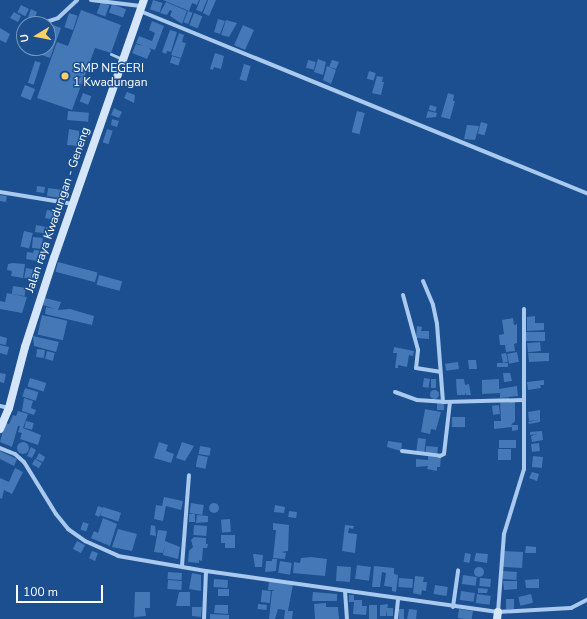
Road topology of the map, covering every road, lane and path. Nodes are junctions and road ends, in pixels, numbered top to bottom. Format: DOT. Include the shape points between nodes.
graph roads {
  1 [pos="77,0"];
  2 [pos="91,0"];
  3 [pos="142,6"];
  4 [pos="56,19"];
  5 [pos="111,54"];
  6 [pos="122,59"];
  7 [pos="0,192"];
  8 [pos="587,193"];
  9 [pos="73,204"];
  10 [pos="423,281"];
  11 [pos="402,295"];
  12 [pos="524,309"];
  13 [pos="440,372"];
  14 [pos="395,392"];
  15 [pos="524,400"];
  16 [pos="442,402"];
  17 [pos="450,402"];
  18 [pos="0,406"];
  19 [pos="9,408"];
  20 [pos="0,429"];
  21 [pos="0,448"];
  22 [pos="402,451"];
  23 [pos="188,475"];
  24 [pos="182,566"];
  25 [pos="458,570"];
  26 [pos="206,571"];
  27 [pos="345,591"];
  28 [pos="398,599"];
  29 [pos="587,600"];
  30 [pos="453,607"];
  31 [pos="498,615"];
  32 [pos="204,619"];
  33 [pos="347,619"];
  34 [pos="396,619"];
  1 -- 4 [label="street"];
  2 -- 3 [label="street"];
  3 -- 6 [label="main road, Jalan raya Kwadungan - Geneng"];
  3 -- 8 [label="street"];
  5 -- 6 [label="lane"];
  6 -- 9 [label="main road, Jalan raya Kwadungan - Geneng"];
  7 -- 9 [label="street"];
  9 -- 19 [label="main road, Jalan raya Kwadungan - Geneng" via="24,347"];
  10 -- 13 [label="street" via="435,312"];
  11 -- 13 [label="street" via="418,350 416,368"];
  12 -- 15 [label="street"];
  13 -- 16 [label="street"];
  14 -- 16 [label="street" via="417,400"];
  15 -- 17 [label="street"];
  15 -- 31 [label="street" via="524,469 504,534"];
  16 -- 17 [label="street"];
  17 -- 22 [label="street" via="444,454 440,456"];
  18 -- 19 [label="street"];
  19 -- 20 [label="main road, Jalan raya Kwadungan - Geneng"];
  21 -- 24 [label="street" via="15,454 24,462 56,514 68,529 85,541 118,556"];
  23 -- 24 [label="street"];
  24 -- 26 [label="street"];
  25 -- 30 [label="street"];
  26 -- 27 [label="street"];
  26 -- 32 [label="street"];
  27 -- 28 [label="street"];
  27 -- 33 [label="street"];
  28 -- 30 [label="street"];
  28 -- 34 [label="street"];
  29 -- 31 [label="street" via="567,608"];
  30 -- 31 [label="street"];
}
